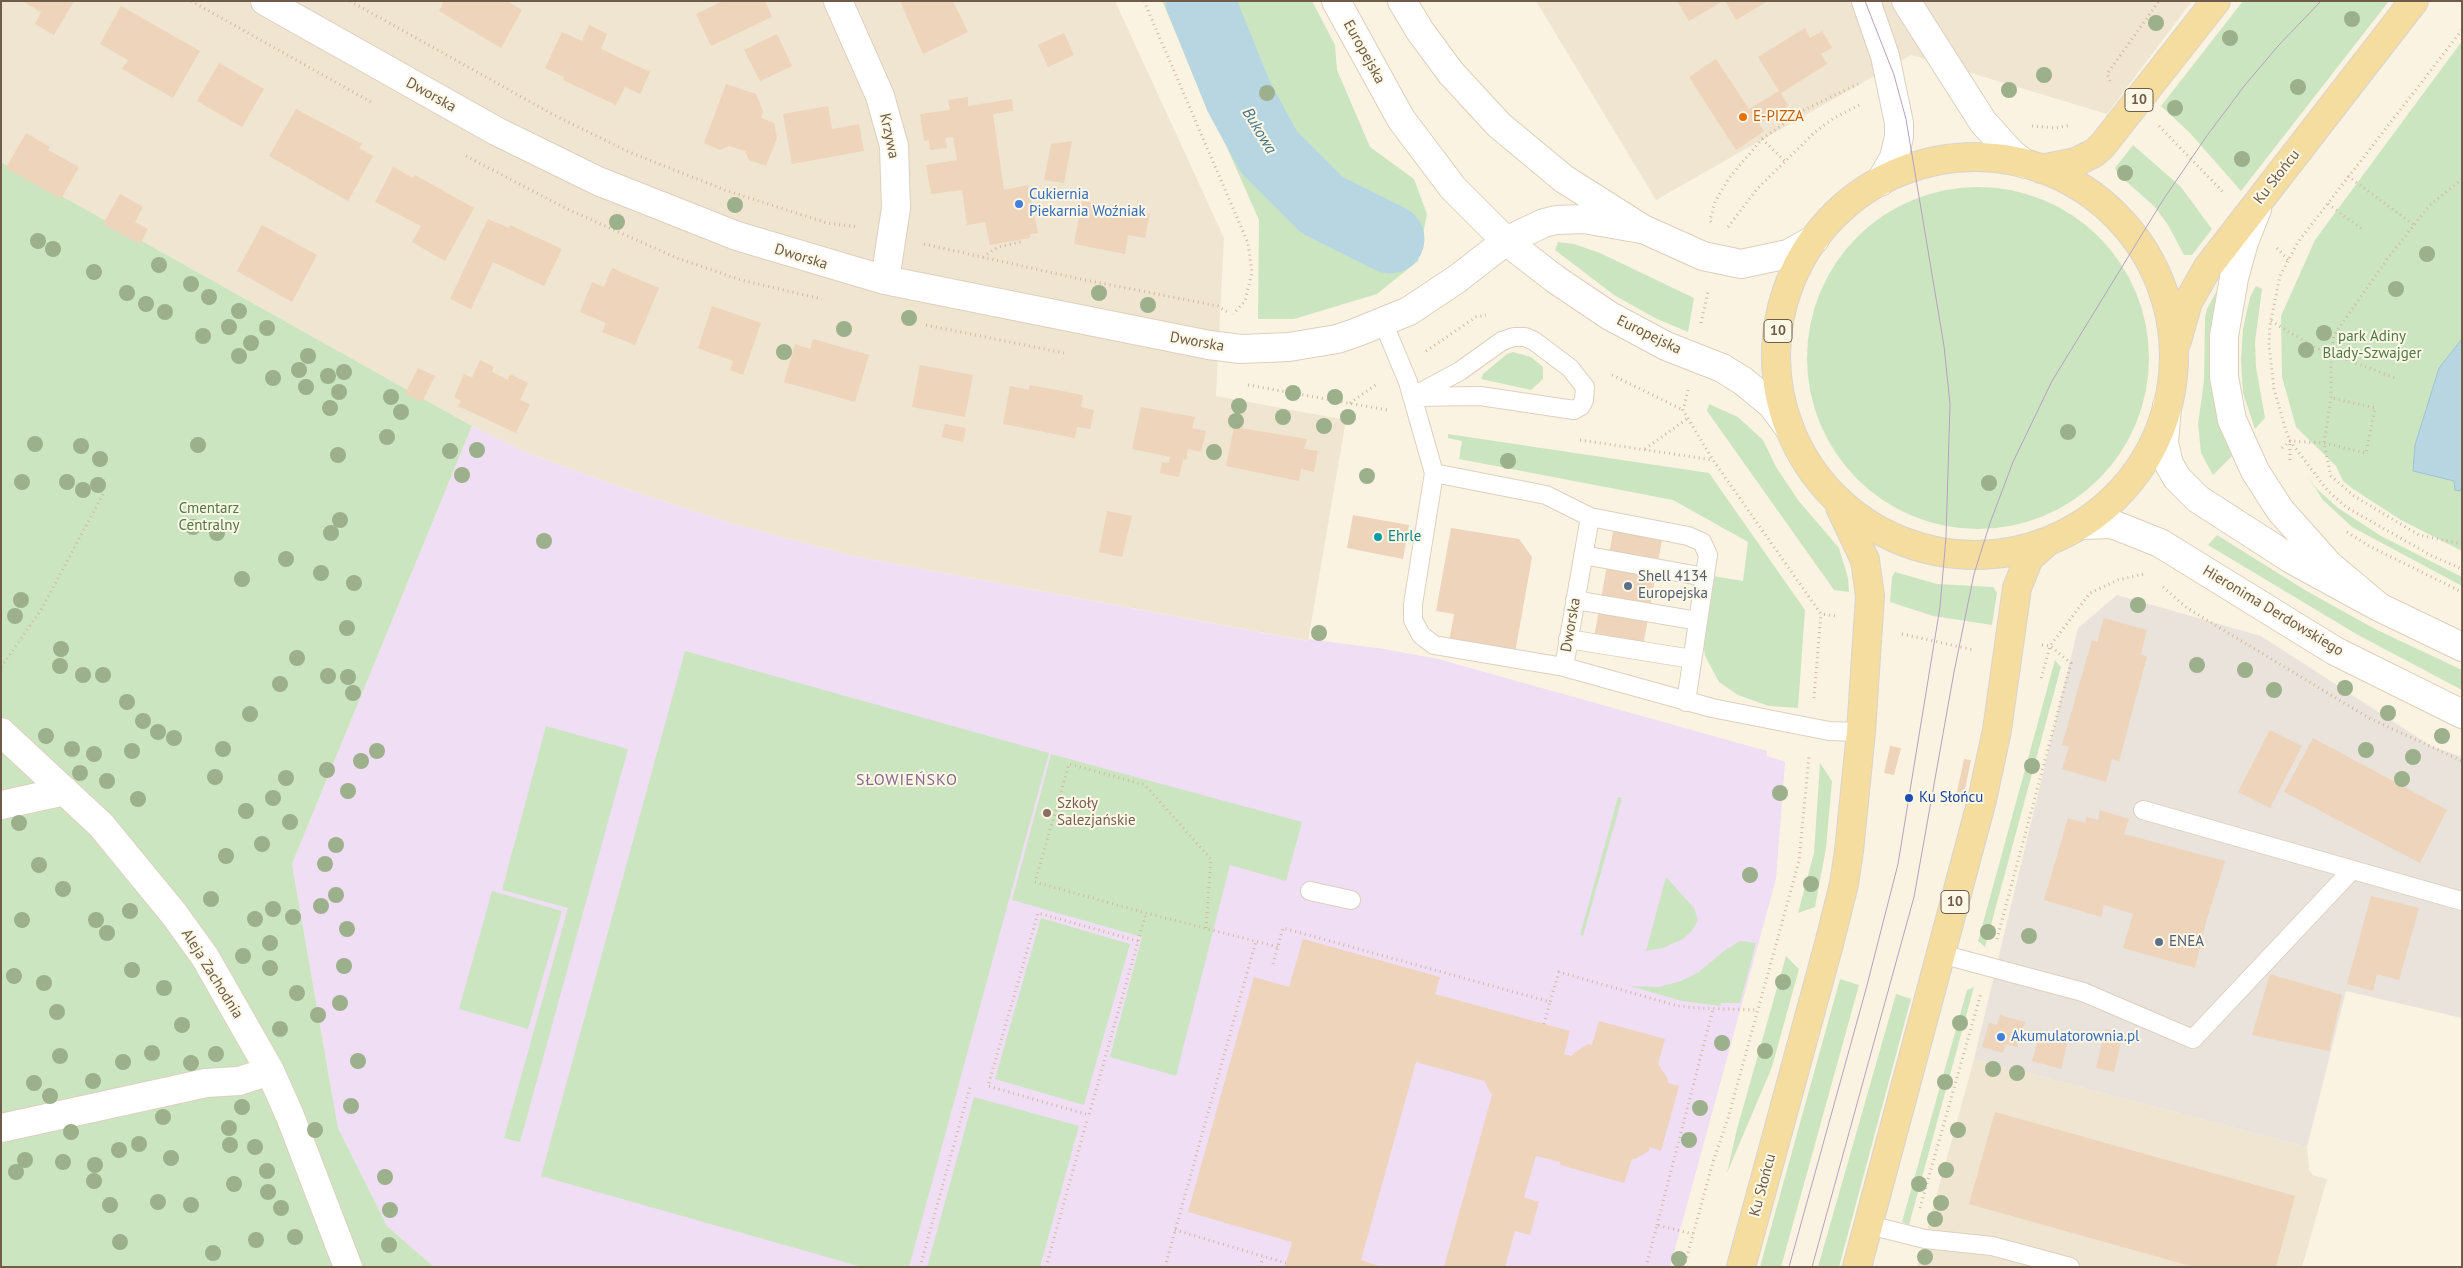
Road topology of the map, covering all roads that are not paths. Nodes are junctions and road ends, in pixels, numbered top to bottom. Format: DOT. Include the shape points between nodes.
graph roads {
  1 [pos="265,1"];
  2 [pos="838,1"];
  3 [pos="1336,1"];
  4 [pos="1402,1"];
  5 [pos="1866,1"];
  6 [pos="1906,1"];
  7 [pos="2216,1"];
  8 [pos="2414,1"];
  9 [pos="2033,166"];
  10 [pos="1880,182"];
  11 [pos="2269,187"];
  12 [pos="1643,229"];
  13 [pos="1815,239"];
  14 [pos="1506,240"];
  15 [pos="885,280"];
  16 [pos="1383,322"];
  17 [pos="2173,369"];
  18 [pos="1412,397"];
  19 [pos="2167,406"];
  20 [pos="1790,429"];
  21 [pos="1434,473"];
  22 [pos="1830,492"];
  23 [pos="1590,517"];
  24 [pos="2081,525"];
  25 [pos="2047,542"];
  26 [pos="1583,555"];
  27 [pos="1705,577"];
  28 [pos="1575,600"];
  29 [pos="2379,607"];
  30 [pos="1698,621"];
  31 [pos="1568,639"];
  32 [pos="2462,647"];
  33 [pos="1692,659"];
  34 [pos="1564,667"];
  35 [pos="1686,702"];
  36 [pos="2462,714"];
  37 [pos="1,732"];
  38 [pos="1861,732"];
  39 [pos="66,791"];
  40 [pos="1,805"];
  41 [pos="2143,810"];
  42 [pos="2352,870"];
  43 [pos="1310,891"];
  44 [pos="1351,900"];
  45 [pos="2462,901"];
  46 [pos="1941,954"];
  47 [pos="270,1071"];
  48 [pos="1,1128"];
  49 [pos="1869,1225"];
  50 [pos="348,1267"];
  51 [pos="1741,1267"];
  52 [pos="1857,1267"];
  53 [pos="2070,1267"];
  1 -- 15 [label="street, Dworska" via="496,131 598,181 737,236"];
  2 -- 15 [label="street, Krzywa" via="880,96 894,146 896,208"];
  3 -- 14 [label="street, Europejska" via="1401,119 1453,188"];
  4 -- 12 [label="street" via="1440,59 1474,101 1499,125 1564,179"];
  5 -- 10 [label="street" via="1885,56 1899,123 1894,158"];
  6 -- 9 [label="street" via="1983,122 2011,153"];
  7 -- 9 [label="main road, 10" via="2094,154 2076,162"];
  8 -- 11 [label="main road, Ku Słońcu / 10"];
  9 -- 10 [label="main road, 10" via="1988,158 1951,159 1915,167"];
  9 -- 17 [label="main road" via="2071,183 2097,200 2128,230 2143,250 2158,278 2168,308"];
  10 -- 13 [label="main road, 10" via="1840,211"];
  11 -- 17 [label="main road, Ku Słońcu / 10" via="2196,286 2181,320"];
  11 -- 29 [label="street" via="2244,242 2230,297 2223,360 2228,407 2251,463 2280,510 2329,565"];
  12 -- 13 [label="street" via="1703,256 1741,264 1777,257"];
  12 -- 14 [label="street" via="1571,218 1544,223"];
  13 -- 20 [label="main road, 10" via="1791,283 1778,331 1778,381"];
  14 -- 16 [label="street, Dworska" via="1436,293 1409,311"];
  14 -- 20 [label="street, Europejska" via="1554,279 1610,316 1666,346 1722,368 1744,381 1772,405"];
  15 -- 16 [label="street, Dworska" via="1241,349 1289,347 1337,339"];
  16 -- 18 [label="lane"];
  17 -- 19 [label="main road, 10"];
  18 -- 18 [label="lane" via="1480,396 1574,410 1581,406 1586,393 1570,368 1525,337 1514,337 1502,341 1460,371"];
  18 -- 21 [label="lane"];
  19 -- 24 [label="main road, 10" via="2154,442 2135,474 2110,502"];
  19 -- 29 [label="street" via="2164,443 2169,464 2198,499 2291,559"];
  20 -- 22 [label="main road, 10" via="1807,463"];
  21 -- 23 [label="lane" via="1546,495"];
  21 -- 34 [label="lane" via="1413,604 1413,620 1421,635 1434,645"];
  22 -- 25 [label="main road" via="1879,530 1937,552 1999,554"];
  22 -- 38 [label="main road, Ku Słońcu / 10" via="1859,544 1868,580 1869,624"];
  23 -- 26 [label="lane, Dworska"];
  23 -- 27 [label="lane" via="1688,536 1702,542 1708,555"];
  24 -- 25 [label="main road, 10"];
  24 -- 36 [label="street, Hieronima Derdowskiego" via="2112,524 2160,543 2335,651"];
  25 -- 46 [label="main road, 10" via="2029,558 2017,588 1995,738"];
  26 -- 27 [label="lane"];
  26 -- 28 [label="lane, Dworska"];
  27 -- 30 [label="lane"];
  28 -- 30 [label="lane"];
  28 -- 31 [label="lane, Dworska"];
  29 -- 32 [label="street"];
  30 -- 33 [label="lane"];
  31 -- 33 [label="lane"];
  31 -- 34 [label="lane, Dworska"];
  33 -- 35 [label="lane"];
  34 -- 35 [label="lane, Dworska"];
  35 -- 38 [label="lane, Dworska" via="1829,731"];
  37 -- 39 [label="street, Aleja Zachodnia"];
  38 -- 51 [label="main road, Ku Słońcu / 10" via="1844,884"];
  39 -- 40 [label="street"];
  39 -- 47 [label="street, Aleja Zachodnia" via="101,825 174,914 204,957"];
  41 -- 42 [label="lane"];
  42 -- 45 [label="lane"];
  42 -- 46 [label="lane" via="2193,1039 2083,992"];
  43 -- 44 [label="lane"];
  46 -- 49 [label="main road, 10"];
  47 -- 48 [label="street" via="239,1081 206,1083"];
  47 -- 50 [label="street, Aleja Zachodnia"];
  49 -- 52 [label="main road, 10"];
  49 -- 53 [label="lane" via="1925,1239 1992,1246"];
}
